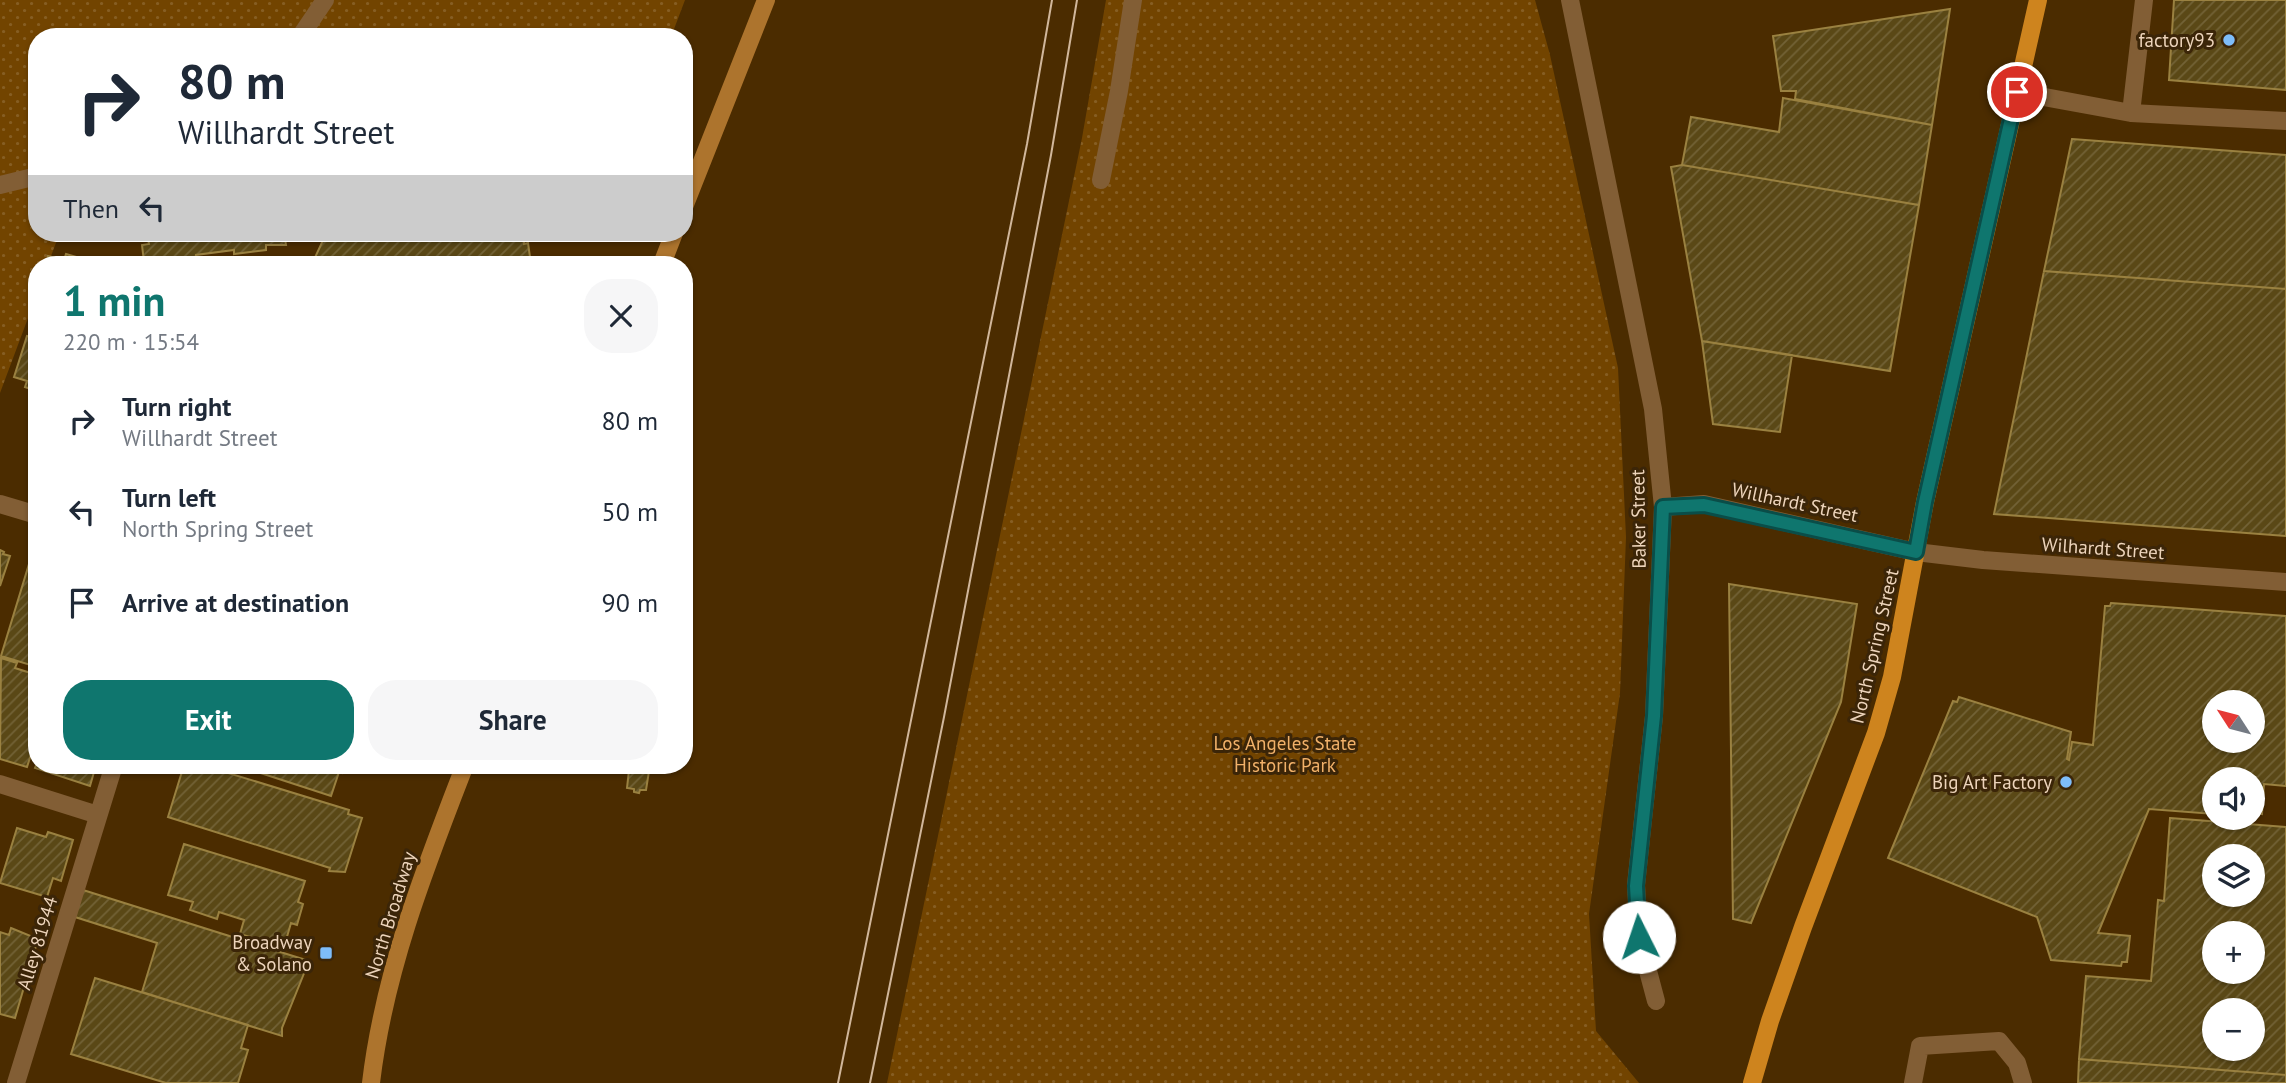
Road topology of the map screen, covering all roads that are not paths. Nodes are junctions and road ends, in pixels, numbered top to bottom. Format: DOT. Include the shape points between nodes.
graph roads {
  1 [pos="324,0"];
  2 [pos="766,0"];
  3 [pos="1133,0"];
  4 [pos="1571,0"];
  5 [pos="2038,0"];
  6 [pos="2144,0"];
  7 [pos="306,28"];
  8 [pos="2017,92"];
  9 [pos="2131,113"];
  10 [pos="2286,121"];
  11 [pos="28,179"];
  12 [pos="1101,180"];
  13 [pos="693,184"];
  14 [pos="0,185"];
  15 [pos="0,503"];
  16 [pos="1663,507"];
  17 [pos="28,512"];
  18 [pos="1916,552"];
  19 [pos="2286,582"];
  20 [pos="111,774"];
  21 [pos="462,774"];
  22 [pos="0,784"];
  23 [pos="98,815"];
  24 [pos="1656,1001"];
  25 [pos="16,1083"];
  26 [pos="371,1083"];
  27 [pos="1752,1083"];
  28 [pos="1913,1083"];
  29 [pos="2023,1083"];
  1 -- 7 [label="street"];
  2 -- 13 [label="main road"];
  3 -- 12 [label="street"];
  4 -- 16 [label="street, Baker Street" via="1653,409"];
  5 -- 8 [label="main road, North Spring Street"];
  6 -- 9 [label="street"];
  8 -- 9 [label="street"];
  8 -- 18 [label="main road, North Spring Street"];
  9 -- 10 [label="street"];
  11 -- 14 [label="street"];
  15 -- 17 [label="street"];
  16 -- 18 [label="street, Willhardt Street" via="1704,505"];
  16 -- 24 [label="street, Baker Street" via="1654,716 1636,886 1639,937"];
  18 -- 19 [label="street, Wilhardt Street"];
  18 -- 27 [label="main road, North Spring Street" via="1892,677 1876,733 1802,927"];
  20 -- 23 [label="street, Alley 81944"];
  21 -- 26 [label="main road, North Broadway" via="410,910 384,1009"];
  22 -- 23 [label="street"];
  23 -- 25 [label="street, Alley 81944"];
  28 -- 29 [label="street" via="1920,1046 1999,1041 2017,1063"];
}
